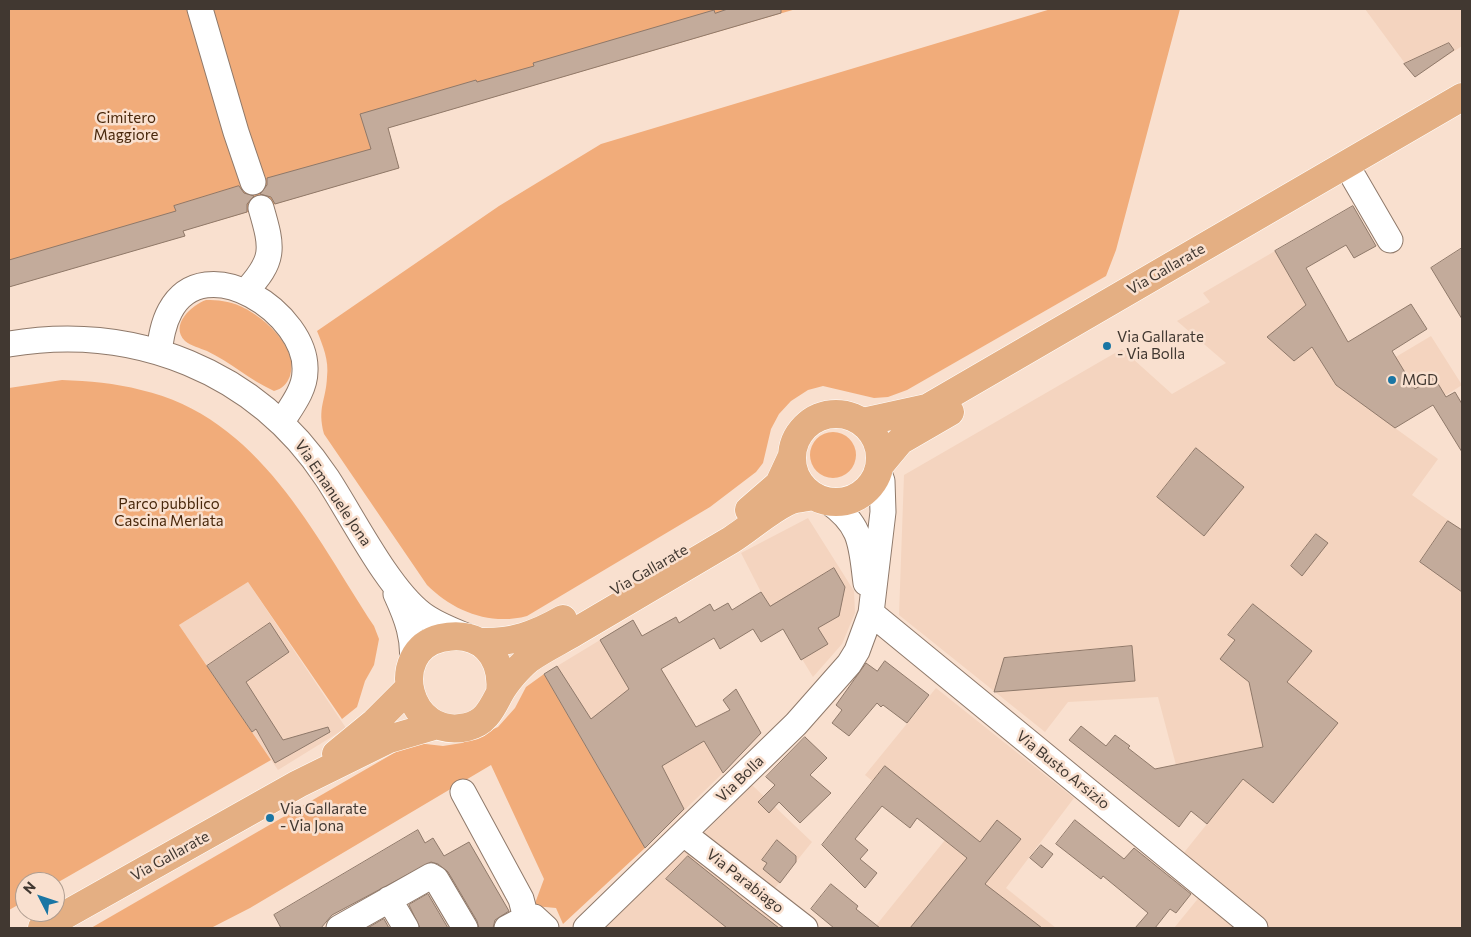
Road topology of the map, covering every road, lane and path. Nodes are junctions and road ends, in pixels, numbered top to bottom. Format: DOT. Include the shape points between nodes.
graph roads {
  1 [pos="200,9"];
  2 [pos="1462,97"];
  3 [pos="1462,115"];
  4 [pos="1354,178"];
  5 [pos="253,182"];
  6 [pos="261,208"];
  7 [pos="1390,240"];
  8 [pos="245,292"];
  9 [pos="9,344"];
  10 [pos="159,352"];
  11 [pos="862,422"];
  12 [pos="282,423"];
  13 [pos="792,456"];
  14 [pos="879,469"];
  15 [pos="821,499"];
  16 [pos="382,565"];
  17 [pos="871,613"];
  18 [pos="472,639"];
  19 [pos="411,677"];
  20 [pos="500,693"];
  21 [pos="437,725"];
  22 [pos="298,784"];
  23 [pos="463,792"];
  24 [pos="684,834"];
  25 [pos="389,899"];
  26 [pos="538,923"];
  27 [pos="347,926"];
  28 [pos="42,928"];
  29 [pos="406,928"];
  30 [pos="465,928"];
  31 [pos="507,928"];
  32 [pos="586,928"];
  33 [pos="805,928"];
  34 [pos="1255,928"];
  1 -- 5 [label="street"];
  2 -- 11 [label="main road, Via Gallarate" via="927,408"];
  3 -- 4 [label="main road, Via Gallarate"];
  4 -- 7 [label="street"];
  4 -- 14 [label="main road, Via Gallarate" via="910,435 900,442"];
  6 -- 8 [label="street" via="270,237 269,256 261,274"];
  8 -- 10 [label="street" via="215,283 202,285 182,296 163,326"];
  8 -- 12 [label="street" via="286,323 303,354 306,373 303,385"];
  9 -- 10 [label="street, Via Emanuele Jona" via="60,338 89,339"];
  10 -- 12 [label="street, Via Emanuele Jona" via="234,386"];
  11 -- 13 [label="main road, Via Gallarate" via="841,414 818,418 800,434"];
  11 -- 14 [label="main road" via="878,441"];
  12 -- 16 [label="street, Via Emanuele Jona" via="312,456"];
  13 -- 15 [label="main road" via="797,479"];
  13 -- 18 [label="main road, Via Gallarate" via="779,484 732,524 542,631 518,640"];
  14 -- 15 [label="main road, Via Gallarate" via="871,486 860,496 846,502"];
  14 -- 17 [label="street, Via Bolla" via="883,512"];
  15 -- 17 [label="street, Via Bolla" via="845,513 859,537"];
  15 -- 20 [label="main road, Via Gallarate" via="788,501 733,538 529,659"];
  16 -- 18 [label="street, Via Emanuele Jona" via="422,614"];
  16 -- 19 [label="street, Via Emanuele Jona" via="408,623 414,652"];
  17 -- 24 [label="street, Via Bolla" via="857,651 827,691"];
  17 -- 34 [label="street, Via Busto Arsizio"];
  18 -- 19 [label="main road, Via Gallarate" via="451,636 437,639 424,647"];
  18 -- 20 [label="main road" via="490,651 498,664 502,678"];
  19 -- 21 [label="main road" via="414,704 423,716"];
  19 -- 22 [label="main road, Via Gallarate" via="375,722"];
  20 -- 21 [label="main road, Via Gallarate" via="494,708 469,727"];
  21 -- 22 [label="main road, Via Gallarate" via="389,739"];
  22 -- 28 [label="main road, Via Gallarate"];
  23 -- 26 [label="street" via="520,898 525,914"];
  24 -- 32 [label="street, Via Bolla"];
  24 -- 33 [label="street, Via Parabiago"];
  25 -- 27 [label="street"];
  25 -- 29 [label="street"];
  25 -- 30 [label="street" via="428,877 434,877"];
  26 -- 31 [label="street"];
}
